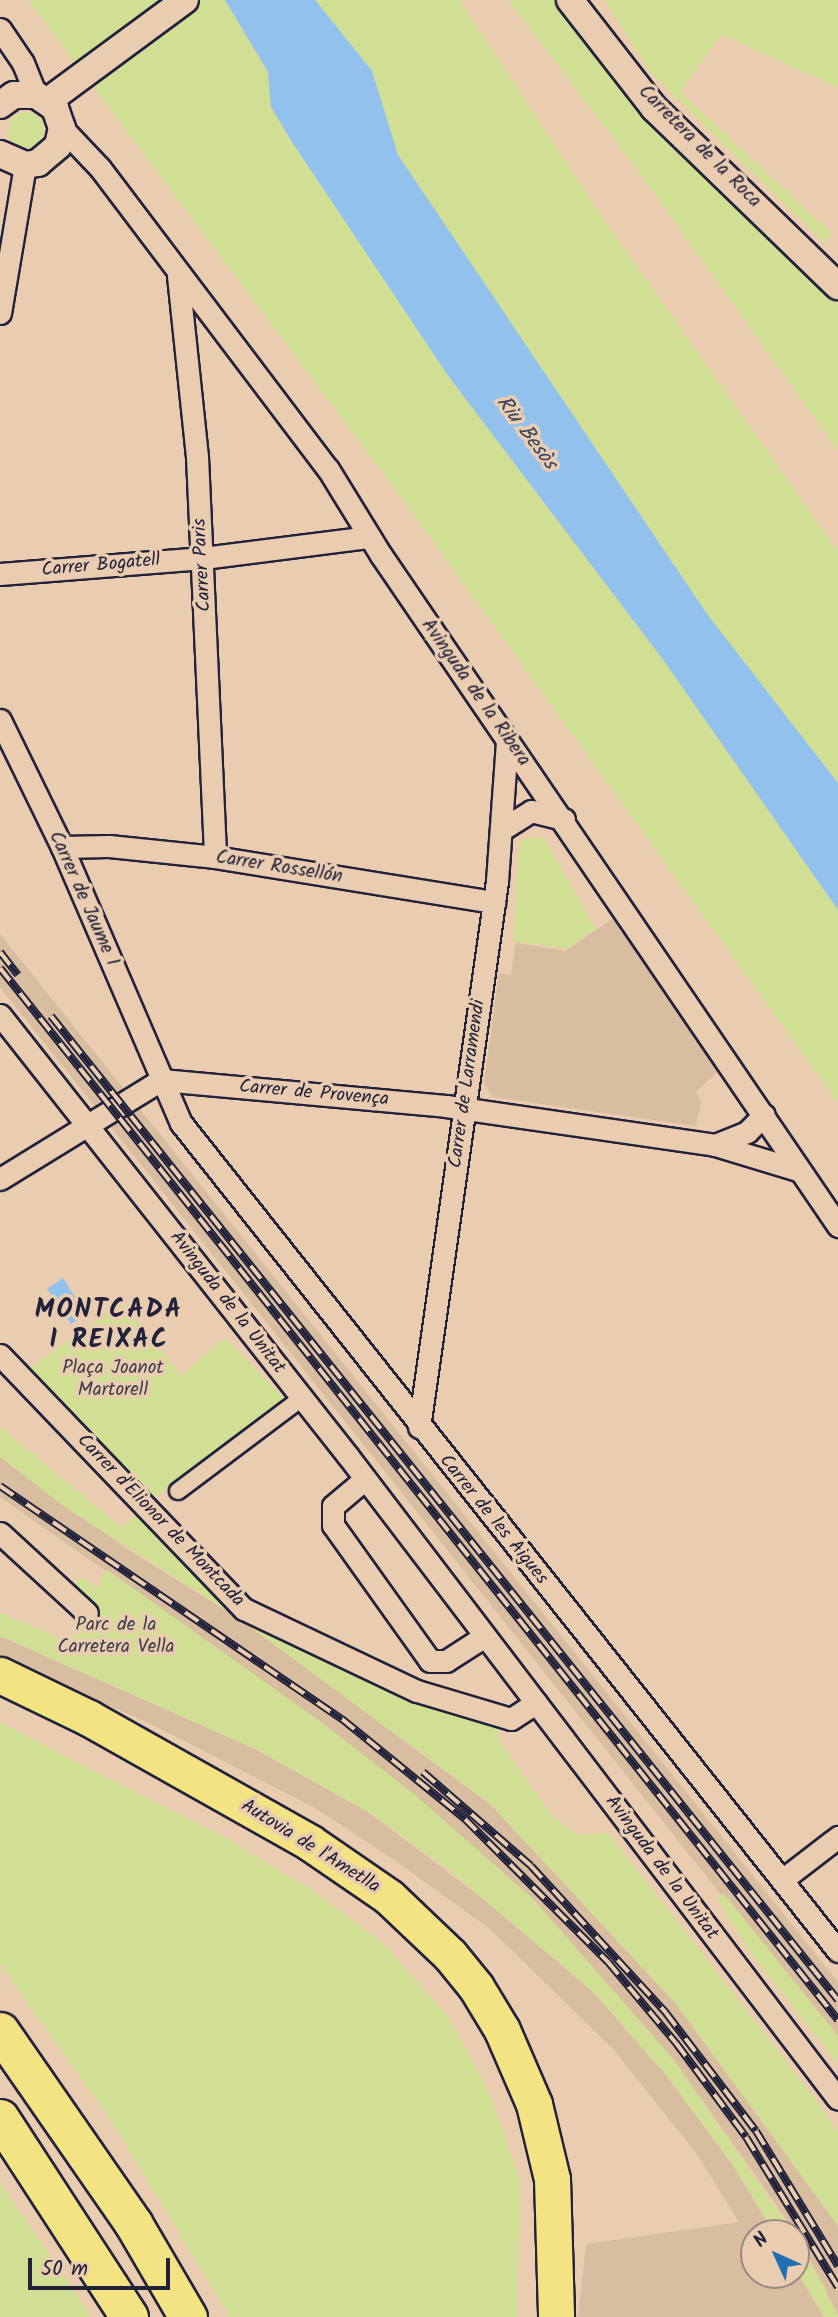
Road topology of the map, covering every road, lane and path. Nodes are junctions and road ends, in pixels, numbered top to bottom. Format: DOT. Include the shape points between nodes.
graph roads {
  1 [pos="186,0"];
  2 [pos="570,0"];
  3 [pos="0,29"];
  4 [pos="51,94"];
  5 [pos="0,105"];
  6 [pos="60,137"];
  7 [pos="0,154"];
  8 [pos="25,165"];
  9 [pos="178,273"];
  10 [pos="838,286"];
  11 [pos="0,313"];
  12 [pos="370,537"];
  13 [pos="203,558"];
  14 [pos="0,574"];
  15 [pos="0,720"];
  16 [pos="507,741"];
  17 [pos="564,819"];
  18 [pos="501,831"];
  19 [pos="62,847"];
  20 [pos="215,857"];
  21 [pos="495,902"];
  22 [pos="0,1014"];
  23 [pos="161,1080"];
  24 [pos="466,1111"];
  25 [pos="764,1115"];
  26 [pos="89,1126"];
  27 [pos="715,1145"];
  28 [pos="798,1170"];
  29 [pos="0,1179"];
  30 [pos="838,1226"];
  31 [pos="0,1355"];
  32 [pos="302,1398"];
  33 [pos="419,1427"];
  34 [pos="365,1479"];
  35 [pos="178,1491"];
  36 [pos="0,1533"];
  37 [pos="87,1613"];
  38 [pos="485,1636"];
  39 [pos="0,1675"];
  40 [pos="0,1702"];
  41 [pos="536,1703"];
  42 [pos="838,1837"];
  43 [pos="782,1880"];
  44 [pos="838,1951"];
  45 [pos="0,2031"];
  46 [pos="838,2099"];
  47 [pos="0,2118"];
  48 [pos="129,2317"];
  49 [pos="188,2317"];
  50 [pos="535,2317"];
  51 [pos="556,2317"];
  1 -- 4 [label="street"];
  2 -- 10 [label="street, Carretera de la Roca" via="654,108"];
  3 -- 4 [label="street"];
  4 -- 5 [label="street" via="14,95"];
  4 -- 6 [label="street"];
  6 -- 8 [label="street" via="50,156"];
  6 -- 9 [label="street, Avinguda de la Ribera" via="100,168"];
  7 -- 8 [label="street"];
  8 -- 11 [label="street"];
  9 -- 12 [label="street, Avinguda de la Ribera" via="328,469"];
  9 -- 13 [label="street, Carrer Paris"];
  12 -- 13 [label="street, Carrer Bogatell"];
  12 -- 16 [label="street, Avinguda de la Ribera"];
  13 -- 14 [label="street, Carrer Bogatell"];
  13 -- 20 [label="street, Carrer Paris"];
  15 -- 19 [label="street, Carrer de Jaume I"];
  16 -- 17 [label="street, Avinguda de la Ribera"];
  16 -- 18 [label="street, Carrer de Larramendi"];
  17 -- 18 [label="street" via="531,811"];
  17 -- 25 [label="street, Avinguda de la Ribera"];
  18 -- 21 [label="street, Carrer de Larramendi"];
  19 -- 20 [label="street, Carrer Rossellón" via="109,846"];
  19 -- 23 [label="street, Carrer de Jaume I"];
  20 -- 21 [label="street, Carrer Rossellón"];
  21 -- 24 [label="street, Carrer de Larramendi"];
  22 -- 26 [label="street, Avinguda de la Unitat"];
  23 -- 24 [label="street, Carrer de Provença"];
  23 -- 26 [label="street"];
  23 -- 33 [label="street, Carrer de les Aigues" via="181,1123"];
  24 -- 27 [label="street, Carrer de Provença"];
  24 -- 33 [label="street, Carrer de Larramendi"];
  25 -- 27 [label="street" via="747,1132"];
  25 -- 28 [label="street, Avinguda de la Ribera"];
  26 -- 29 [label="street"];
  26 -- 32 [label="street, Avinguda de la Unitat"];
  27 -- 28 [label="street, Carrer de Provença"];
  28 -- 30 [label="street, Avinguda de la Ribera"];
  31 -- 41 [label="street, Carrer d'Elionor de Montcada" via="244,1609 417,1690 511,1719"];
  32 -- 34 [label="street, Avinguda de la Unitat"];
  32 -- 35 [label="street"];
  33 -- 43 [label="street, Carrer de les Aigues"];
  34 -- 38 [label="street, Avinguda de la Unitat"];
  34 -- 38 [label="street" via="333,1506 333,1525 430,1661 446,1661"];
  36 -- 37 [label="street"];
  38 -- 41 [label="street, Avinguda de la Unitat"];
  39 -- 51 [label="highway, Autovia de l'Ametlla" via="144,1748 320,1849 389,1897 450,1955 502,2030 534,2104 552,2179"];
  40 -- 50 [label="highway, Autovia de l'Ametlla" via="114,1758 328,1881 394,1929 425,1961 469,2021 504,2089 525,2161"];
  41 -- 46 [label="street, Avinguda de la Unitat"];
  42 -- 43 [label="street"];
  43 -- 44 [label="street, Carrer de les Aigues"];
  45 -- 49 [label="highway" via="133,2223"];
  47 -- 48 [label="highway"];
}
